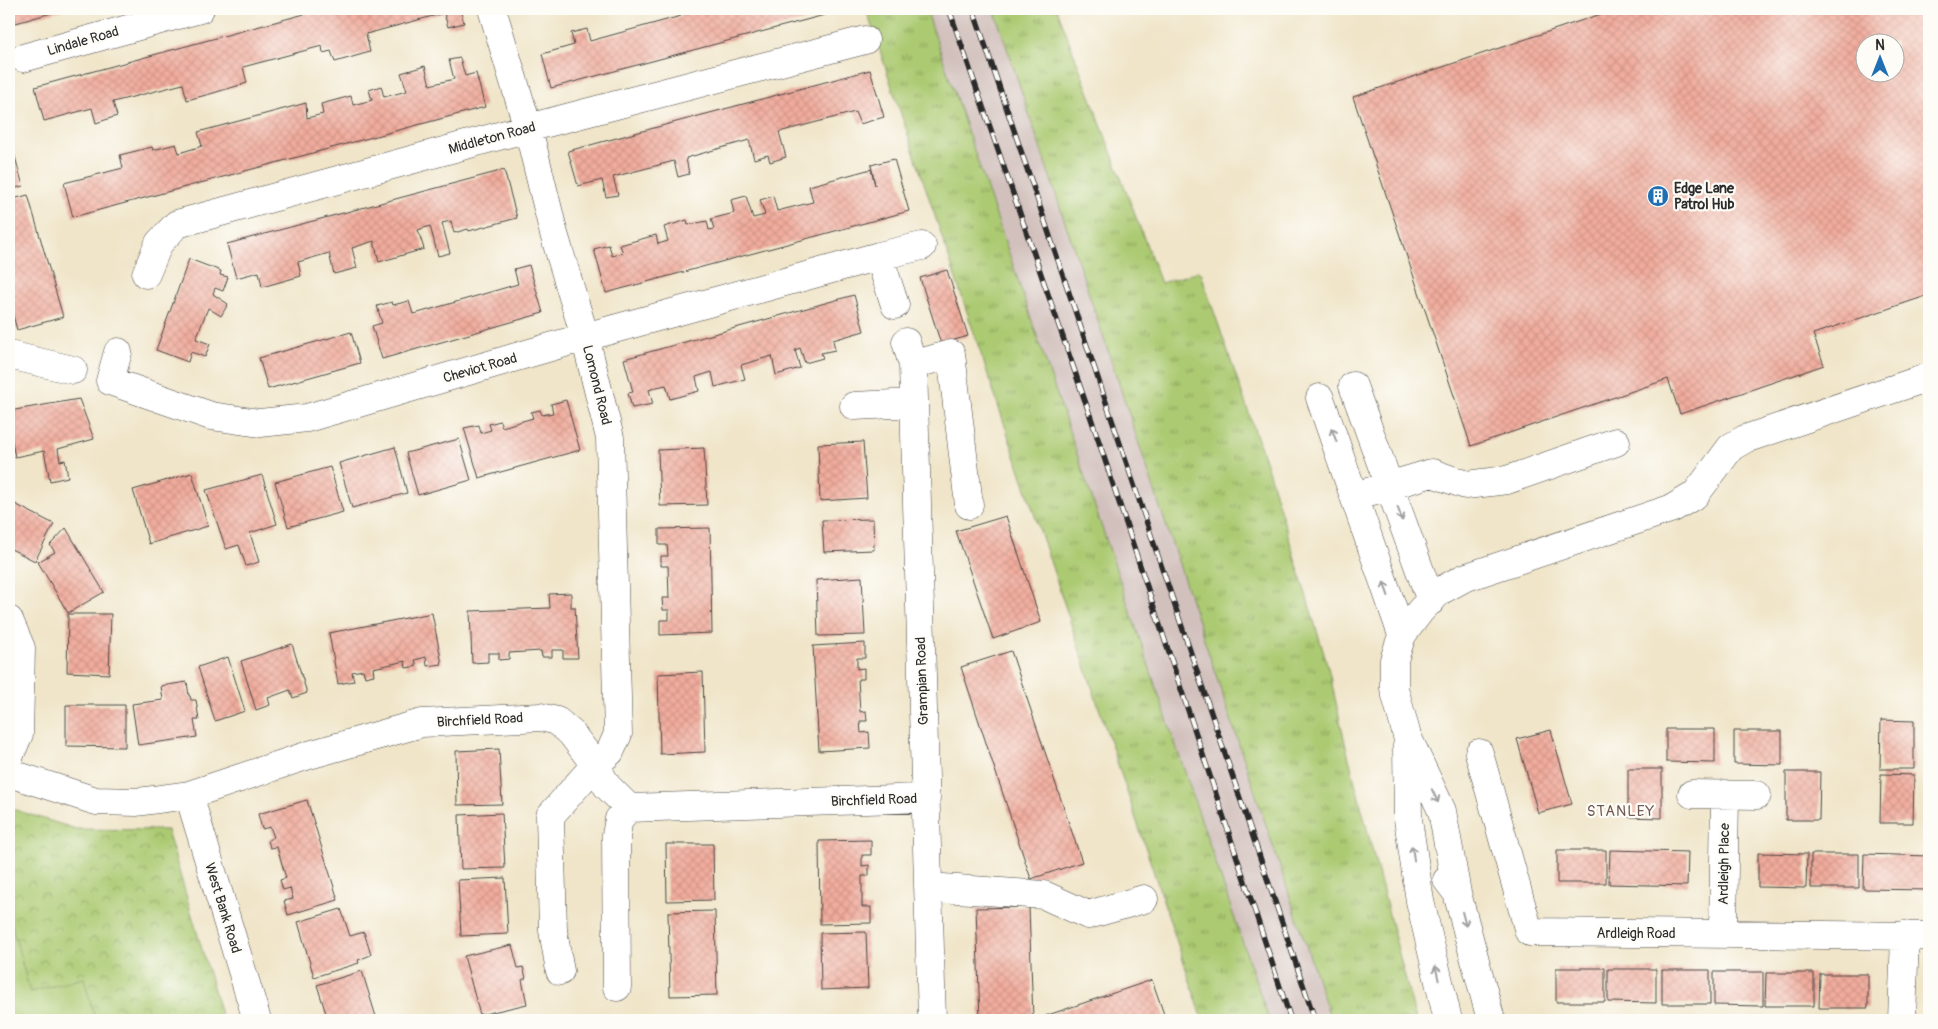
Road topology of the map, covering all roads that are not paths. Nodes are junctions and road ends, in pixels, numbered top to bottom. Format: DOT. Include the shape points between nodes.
graph roads {
  1 [pos="200,9"];
  2 [pos="492,9"];
  3 [pos="864,40"];
  4 [pos="22,58"];
  5 [pos="528,128"];
  6 [pos="922,246"];
  7 [pos="879,256"];
  8 [pos="146,274"];
  9 [pos="895,305"];
  10 [pos="584,337"];
  11 [pos="118,352"];
  12 [pos="9,355"];
  13 [pos="73,370"];
  14 [pos="1929,377"];
  15 [pos="1353,386"];
  16 [pos="1320,398"];
  17 [pos="914,403"];
  18 [pos="854,406"];
  19 [pos="1616,442"];
  20 [pos="1389,485"];
  21 [pos="1355,496"];
  22 [pos="969,505"];
  23 [pos="1431,601"];
  24 [pos="9,620"];
  25 [pos="1402,635"];
  26 [pos="1407,736"];
  27 [pos="1479,753"];
  28 [pos="9,757"];
  29 [pos="595,765"];
  30 [pos="9,774"];
  31 [pos="1692,794"];
  32 [pos="1725,794"];
  33 [pos="189,795"];
  34 [pos="1757,795"];
  35 [pos="926,798"];
  36 [pos="629,808"];
  37 [pos="928,887"];
  38 [pos="1457,893"];
  39 [pos="1144,899"];
  40 [pos="1420,901"];
  41 [pos="1722,933"];
  42 [pos="1917,936"];
  43 [pos="560,971"];
  44 [pos="617,987"];
  45 [pos="257,1020"];
  46 [pos="932,1020"];
  47 [pos="1448,1020"];
  48 [pos="1491,1020"];
  49 [pos="1902,1020"];
  1 -- 4 [label="street, Lindale Road"];
  2 -- 5 [label="street, Lomond Road"];
  3 -- 5 [label="street, Middleton Road"];
  5 -- 8 [label="street, Middleton Road" via="177,224 159,243"];
  5 -- 10 [label="street, Lomond Road"];
  6 -- 7 [label="street, Cheviot Road"];
  7 -- 9 [label="street"];
  7 -- 10 [label="street, Cheviot Road"];
  10 -- 11 [label="street, Cheviot Road" via="307,418 260,423 211,416 110,381"];
  10 -- 29 [label="street, Lomond Road" via="610,438 618,734 610,752"];
  12 -- 13 [label="street"];
  14 -- 23 [label="street" via="1745,439 1731,448 1695,495 1673,508 1464,578"];
  15 -- 20 [label="street"];
  21 -- 16 [label="street, one-way"];
  17 -- 18 [label="street"];
  17 -- 22 [label="street, Grampian Road" via="909,353 950,354"];
  17 -- 35 [label="street, Grampian Road"];
  19 -- 20 [label="street" via="1507,480 1466,485 1432,473"];
  20 -- 21 [label="street"];
  20 -- 23 [label="street, one-way"];
  25 -- 21 [label="street, one-way"];
  23 -- 25 [label="street"];
  24 -- 28 [label="street" via="21,648 19,734"];
  25 -- 26 [label="street" via="1394,660 1394,688"];
  26 -- 38 [label="street, one-way" via="1442,811"];
  40 -- 26 [label="street, one-way" via="1408,819"];
  27 -- 41 [label="street, Ardleigh Road" via="1529,932"];
  29 -- 33 [label="street, Birchfield Road" via="571,733 557,721 541,717 422,723 326,750"];
  29 -- 36 [label="street, Birchfield Road" via="607,786"];
  29 -- 43 [label="street, Lomond Road" via="550,816 552,930"];
  30 -- 33 [label="street, Birchfield Road" via="96,801 137,802"];
  31 -- 32 [label="street"];
  32 -- 34 [label="street"];
  32 -- 41 [label="street, Ardleigh Place"];
  33 -- 45 [label="street, West Bank Road"];
  35 -- 36 [label="street, Birchfield Road"];
  35 -- 37 [label="street, Grampian Road"];
  36 -- 44 [label="street" via="619,819 616,835"];
  37 -- 39 [label="street" via="1044,895 1088,915"];
  37 -- 46 [label="street, Grampian Road"];
  38 -- 40 [label="street" via="1439,871 1428,872"];
  38 -- 48 [label="street, one-way"];
  47 -- 40 [label="street, one-way"];
  41 -- 42 [label="street, Ardleigh Road"];
  42 -- 49 [label="street"];
}
